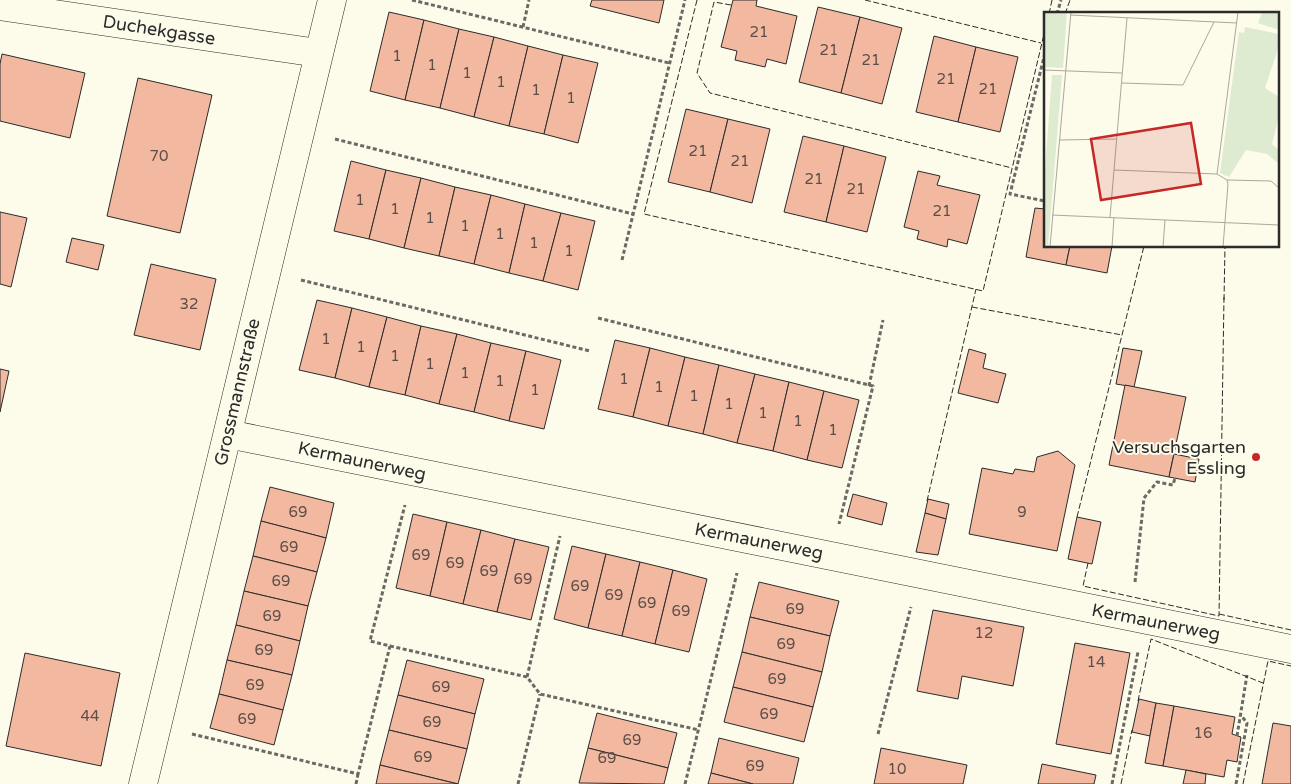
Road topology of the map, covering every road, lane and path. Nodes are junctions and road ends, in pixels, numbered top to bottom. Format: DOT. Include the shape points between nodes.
graph roads {
  1 [pos="332,0"];
  2 [pos="412,0"];
  3 [pos="530,0"];
  4 [pos="685,0"];
  5 [pos="1061,0"];
  6 [pos="0,6"];
  7 [pos="1057,12"];
  8 [pos="523,27"];
  9 [pos="318,54"];
  10 [pos="1044,58"];
  11 [pos="670,63"];
  12 [pos="300,130"];
  13 [pos="1044,201"];
  14 [pos="632,214"];
  15 [pos="622,260"];
  16 [pos="266,271"];
  17 [pos="598,318"];
  18 [pos="883,320"];
  19 [pos="590,351"];
  20 [pos="869,386"];
  21 [pos="228,434"];
  22 [pos="414,472"];
  23 [pos="1175,478"];
  24 [pos="568,503"];
  25 [pos="746,539"];
  26 [pos="831,556"];
  27 [pos="920,574"];
  28 [pos="1138,618"];
  29 [pos="1253,641"];
  30 [pos="390,646"];
  31 [pos="1291,649"];
  32 [pos="527,677"];
  33 [pos="540,694"];
  34 [pos="1240,714"];
  35 [pos="157,726"];
  36 [pos="699,730"];
  37 [pos="878,734"];
  38 [pos="1236,736"];
  39 [pos="358,774"];
  40 [pos="143,784"];
  41 [pos="356,784"];
  42 [pos="518,784"];
  43 [pos="685,784"];
  44 [pos="1112,784"];
  45 [pos="1236,784"];
  1 -- 9 [label="street, Grossmannstraße"];
  2 -- 8 [label="path"];
  3 -- 8 [label="path"];
  4 -- 11 [label="path"];
  5 -- 7 [label="path"];
  6 -- 9 [label="street, Duchekgasse"];
  8 -- 11 [label="path"];
  9 -- 12 [label="street, Grossmannstraße"];
  10 -- 13 [label="path" via="1010,194"];
  11 -- 14 [label="path"];
  12 -- 14 [label="path"];
  12 -- 16 [label="street, Grossmannstraße"];
  14 -- 15 [label="path"];
  16 -- 19 [label="path"];
  16 -- 21 [label="street, Grossmannstraße"];
  17 -- 20 [label="path"];
  18 -- 20 [label="path"];
  20 -- 26 [label="path" via="873,386"];
  21 -- 22 [label="street, Kermaunerweg"];
  21 -- 35 [label="street, Grossmannstraße"];
  22 -- 24 [label="street, Kermaunerweg"];
  22 -- 30 [label="path" via="370,641"];
  23 -- 28 [label="path" via="1173,485 1157,482 1144,498"];
  24 -- 25 [label="street, Kermaunerweg"];
  24 -- 32 [label="path"];
  25 -- 26 [label="street, Kermaunerweg"];
  25 -- 36 [label="path"];
  26 -- 27 [label="street, Kermaunerweg"];
  27 -- 28 [label="street, Kermaunerweg"];
  27 -- 37 [label="path"];
  28 -- 29 [label="street, Kermaunerweg"];
  28 -- 44 [label="path"];
  29 -- 31 [label="street, Kermaunerweg"];
  29 -- 34 [label="path"];
  30 -- 32 [label="path"];
  30 -- 39 [label="path"];
  32 -- 33 [label="path"];
  33 -- 36 [label="path"];
  33 -- 42 [label="path"];
  34 -- 38 [label="path"];
  34 -- 45 [label="path" via="1247,723"];
  35 -- 39 [label="path"];
  35 -- 40 [label="street, Grossmannstraße"];
  36 -- 43 [label="path"];
  39 -- 41 [label="path"];
}
